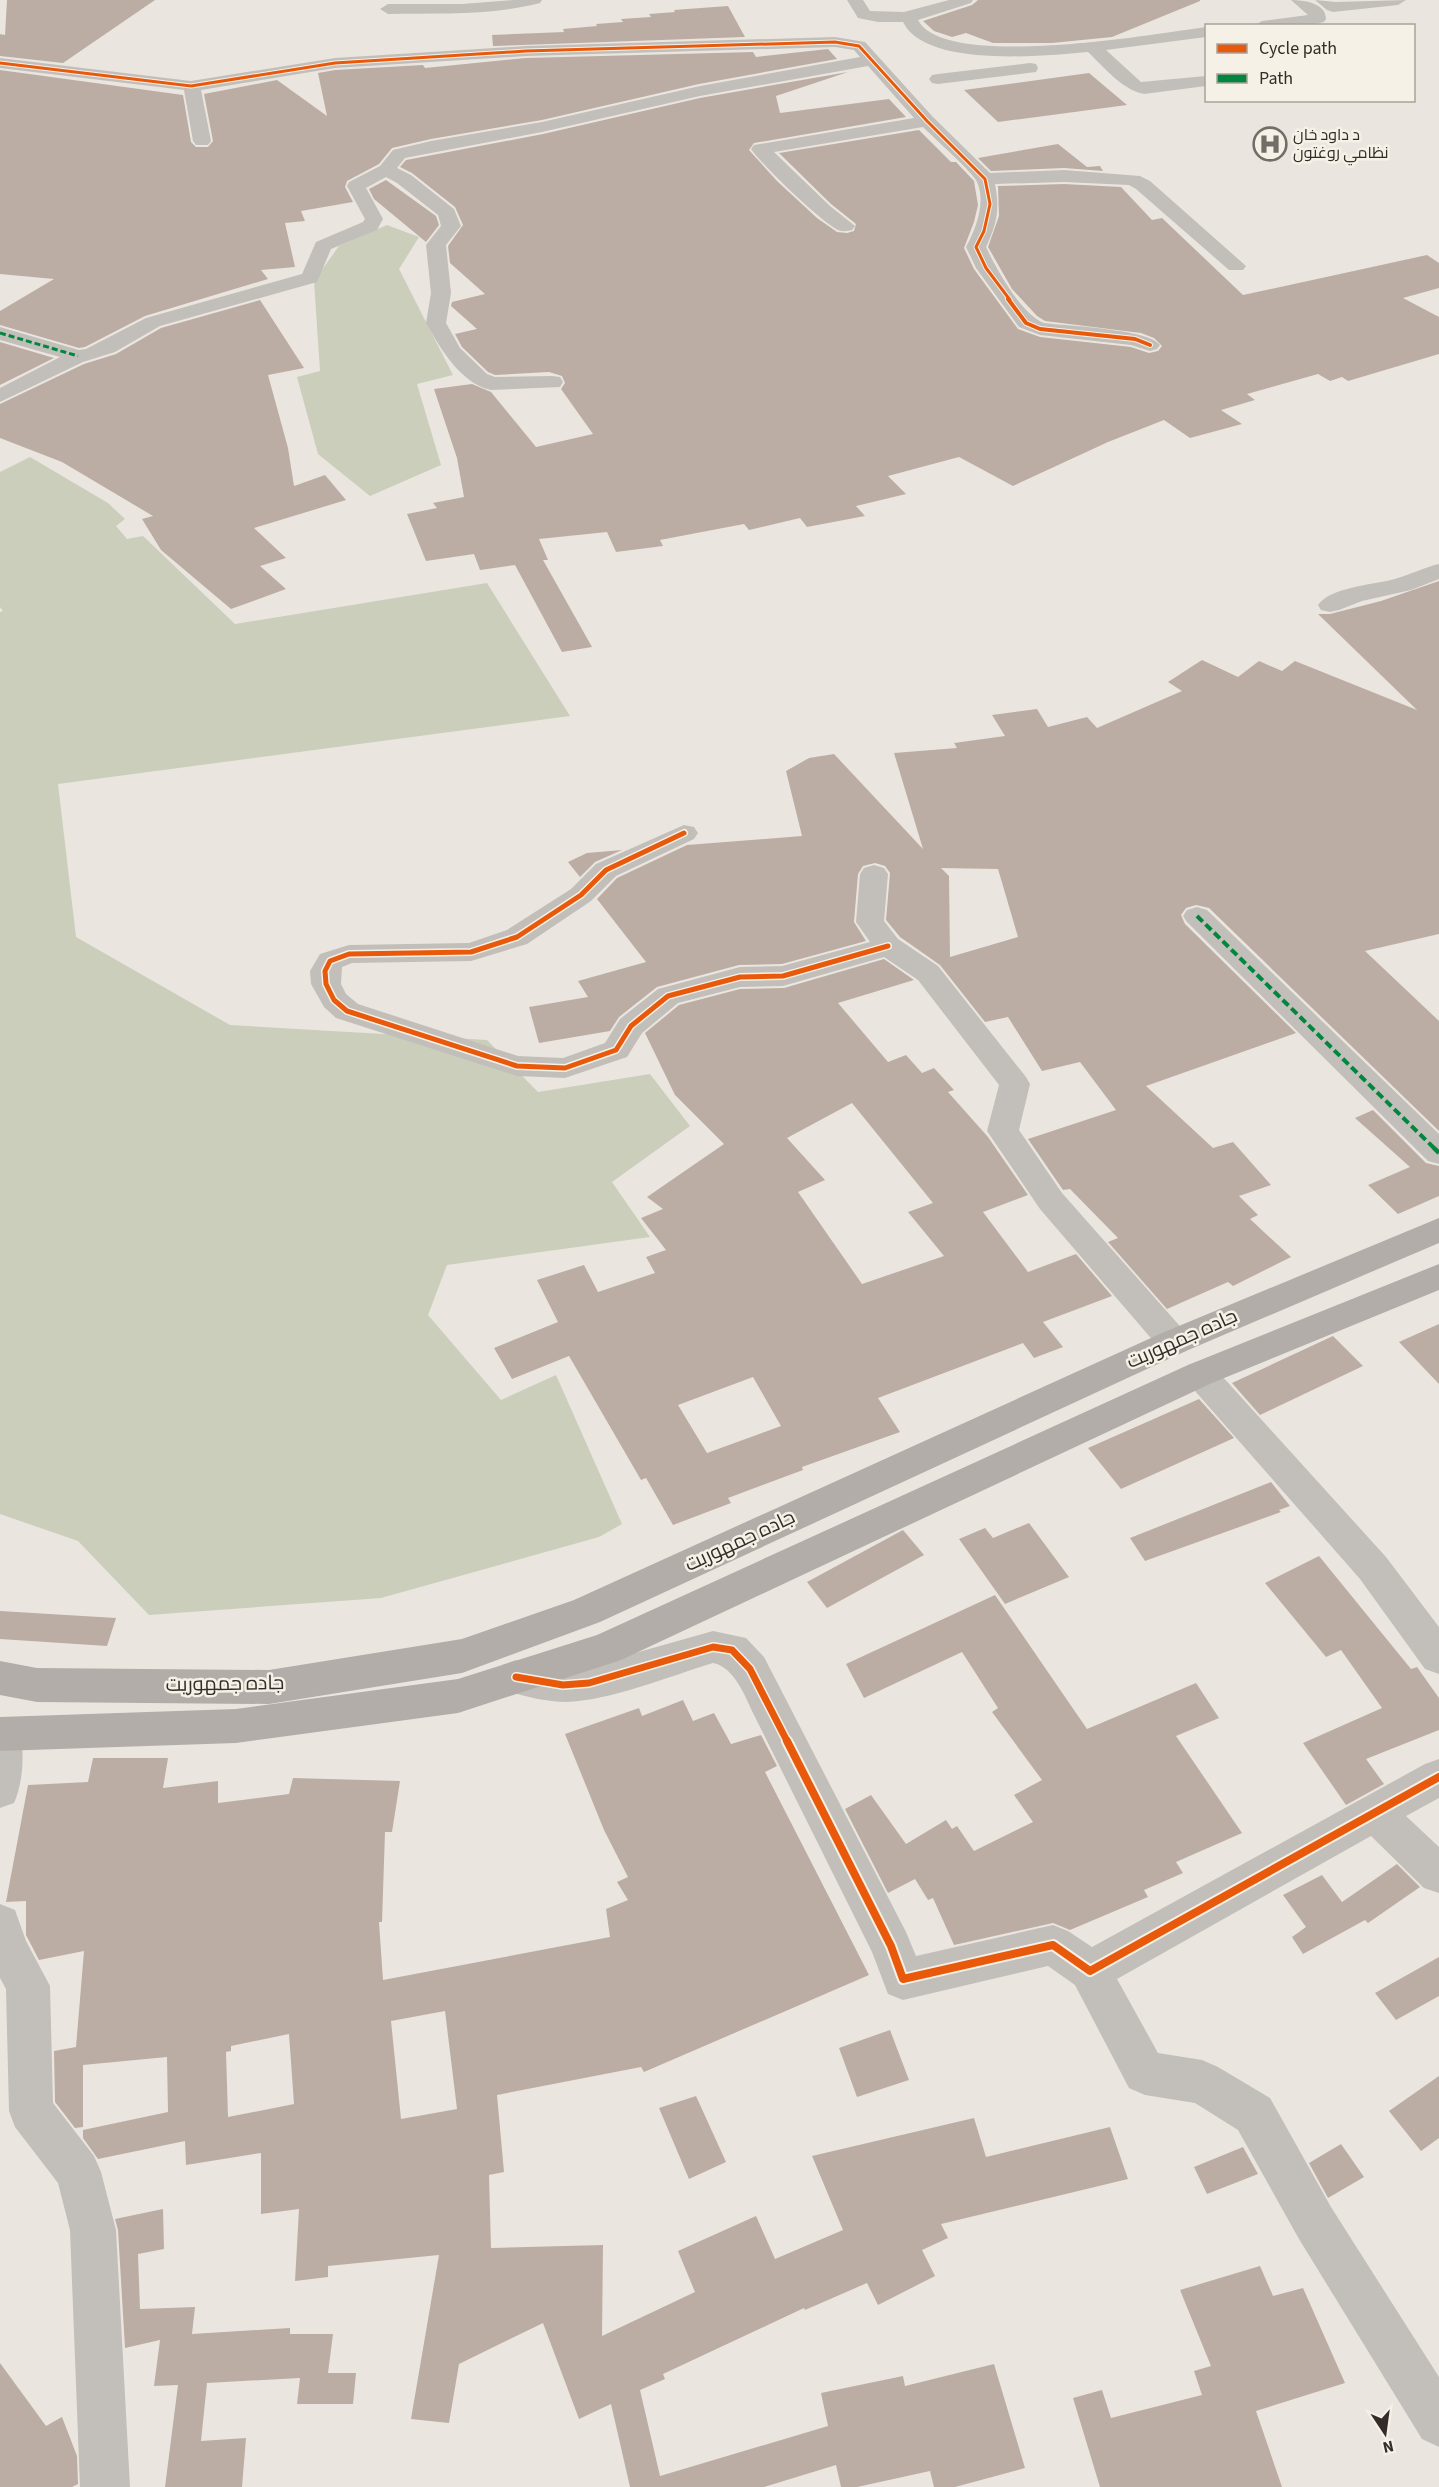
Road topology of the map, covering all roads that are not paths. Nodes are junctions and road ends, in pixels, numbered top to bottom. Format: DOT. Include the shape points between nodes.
graph roads {
  1 [pos="534,0"];
  2 [pos="855,0"];
  3 [pos="961,0"];
  4 [pos="1299,0"];
  5 [pos="1323,0"];
  6 [pos="1398,0"];
  7 [pos="388,9"];
  8 [pos="909,19"];
  9 [pos="1278,24"];
  10 [pos="1205,32"];
  11 [pos="1100,55"];
  12 [pos="1130,59"];
  13 [pos="872,60"];
  14 [pos="0,63"];
  15 [pos="938,79"];
  16 [pos="1205,81"];
  17 [pos="191,86"];
  18 [pos="927,121"];
  19 [pos="202,141"];
  20 [pos="386,170"];
  21 [pos="985,179"];
  22 [pos="845,226"];
  23 [pos="1236,266"];
  24 [pos="0,333"];
  25 [pos="1150,345"];
  26 [pos="78,356"];
  27 [pos="552,382"];
  28 [pos="0,396"];
  29 [pos="1439,571"];
  30 [pos="1330,604"];
  31 [pos="684,833"];
  32 [pos="874,874"];
  33 [pos="1197,916"];
  34 [pos="888,946"];
  35 [pos="1439,1153"];
  36 [pos="1439,1230"];
  37 [pos="1439,1276"];
  38 [pos="1174,1342"];
  39 [pos="1200,1374"];
  40 [pos="1439,1658"];
  41 [pos="516,1677"];
  42 [pos="0,1678"];
  43 [pos="1,1734"];
  44 [pos="1439,1777"];
  45 [pos="0,1790"];
  46 [pos="1376,1814"];
  47 [pos="1439,1874"];
  48 [pos="0,1924"];
  49 [pos="1090,1971"];
  50 [pos="1439,2422"];
  51 [pos="105,2487"];
  1 -- 7 [label="street" via="516,5"];
  2 -- 8 [label="street" via="864,15 885,20"];
  3 -- 8 [label="street"];
  4 -- 9 [label="street" via="1318,19"];
  5 -- 6 [label="street" via="1333,7"];
  8 -- 11 [label="street" via="917,33 945,46"];
  10 -- 11 [label="street"];
  11 -- 12 [label="street"];
  11 -- 15 [label="street"];
  11 -- 16 [label="street" via="1135,86 1144,89"];
  13 -- 17 [label="street" via="859,46 836,42 526,51 335,63"];
  13 -- 18 [label="street"];
  13 -- 20 [label="street" via="399,153"];
  14 -- 17 [label="street"];
  17 -- 19 [label="street"];
  18 -- 21 [label="street"];
  18 -- 22 [label="street" via="760,149"];
  20 -- 26 [label="street" via="356,186 374,219 370,226 323,246 309,278 150,323 91,356"];
  20 -- 27 [label="street" via="404,179 447,213 451,226 436,246 441,293 436,323 452,351 491,384"];
  21 -- 23 [label="street" via="1064,176 1133,180"];
  21 -- 25 [label="street" via="990,204 976,247 986,268 1026,323 1041,329 1135,339"];
  24 -- 26 [label="street"];
  26 -- 28 [label="street"];
  29 -- 30 [label="street"];
  31 -- 34 [label="street" via="606,870 582,896 517,937 471,952 349,954 330,961 325,971 326,984 334,1000 347,1011 379,1023 518,1066 565,1068 616,1050 631,1026 668,996 740,977 783,976"];
  32 -- 34 [label="street" via="870,922"];
  33 -- 35 [label="street"];
  34 -- 38 [label="street" via="928,973 1015,1084 1003,1131 1051,1201"];
  36 -- 38 [label="main road, جاده جمهوریت"];
  37 -- 39 [label="main road, جاده جمهوریت"];
  38 -- 42 [label="main road, جاده جمهوریت" via="587,1611 462,1656 269,1686 37,1684"];
  39 -- 40 [label="street" via="1373,1568"];
  39 -- 41 [label="main road, جاده جمهوریت" via="607,1648"];
  41 -- 43 [label="main road, جاده جمهوریت" via="458,1696 236,1726"];
  41 -- 49 [label="street" via="563,1685 589,1683 713,1647 732,1650 750,1668 891,1946 903,1979 1053,1945"];
  43 -- 45 [label="street"];
  44 -- 46 [label="street"];
  46 -- 47 [label="street"];
  46 -- 49 [label="street"];
  48 -- 51 [label="street" via="6,1947 28,1986 31,2111 78,2172 93,2230"];
  49 -- 50 [label="street" via="1145,2073 1202,2082 1254,2114 1315,2223"];
}
